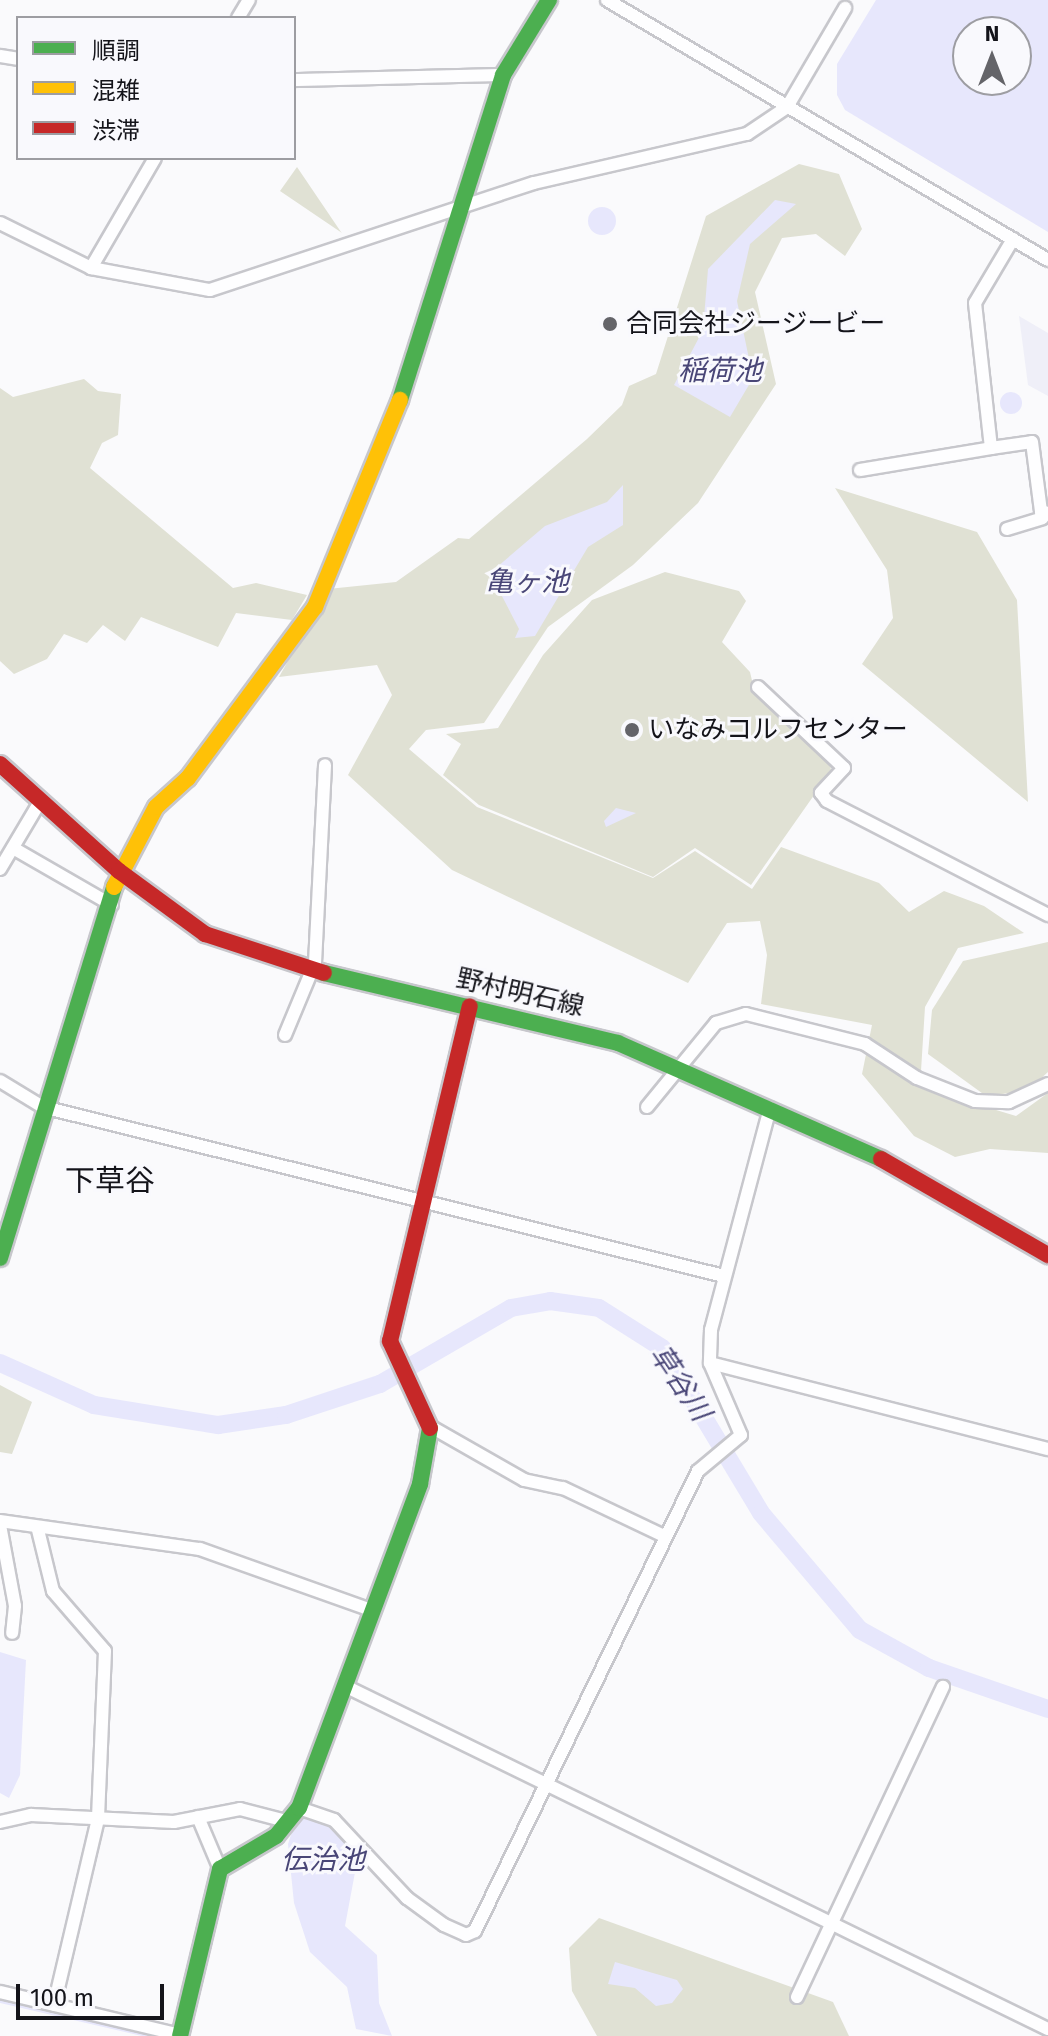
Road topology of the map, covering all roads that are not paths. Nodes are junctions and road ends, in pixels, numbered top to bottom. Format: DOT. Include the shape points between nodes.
graph roads {
  1 [pos="549,0"];
  2 [pos="607,0"];
  3 [pos="845,8"];
  4 [pos="503,75"];
  5 [pos="296,80"];
  6 [pos="787,107"];
  7 [pos="154,160"];
  8 [pos="459,209"];
  9 [pos="0,223"];
  10 [pos="1013,239"];
  11 [pos="1048,260"];
  12 [pos="91,268"];
  13 [pos="991,448"];
  14 [pos="860,470"];
  15 [pos="1044,512"];
  16 [pos="1007,529"];
  17 [pos="758,687"];
  18 [pos="0,764"];
  19 [pos="325,765"];
  20 [pos="41,800"];
  21 [pos="13,848"];
  22 [pos="0,869"];
  23 [pos="119,871"];
  24 [pos="112,905"];
  25 [pos="1048,915"];
  26 [pos="310,970"];
  27 [pos="470,1006"];
  28 [pos="285,1035"];
  29 [pos="682,1069"];
  30 [pos="0,1081"];
  31 [pos="1048,1084"];
  32 [pos="43,1107"];
  33 [pos="647,1107"];
  34 [pos="770,1108"];
  35 [pos="426,1200"];
  36 [pos="1048,1255"];
  37 [pos="0,1258"];
  38 [pos="724,1276"];
  39 [pos="710,1363"];
  40 [pos="433,1428"];
  41 [pos="1048,1449"];
  42 [pos="0,1523"];
  43 [pos="38,1530"];
  44 [pos="664,1536"];
  45 [pos="374,1611"];
  46 [pos="12,1633"];
  47 [pos="347,1687"];
  48 [pos="943,1687"];
  49 [pos="544,1784"];
  50 [pos="299,1808"];
  51 [pos="198,1817"];
  52 [pos="98,1819"];
  53 [pos="286,1821"];
  54 [pos="0,1822"];
  55 [pos="220,1869"];
  56 [pos="831,1923"];
  57 [pos="0,1992"];
  58 [pos="797,1997"];
  59 [pos="54,2005"];
  60 [pos="1048,2029"];
  61 [pos="181,2036"];
  1 -- 4 [label="street"];
  2 -- 6 [label="street"];
  3 -- 6 [label="street"];
  4 -- 5 [label="street"];
  4 -- 8 [label="street"];
  6 -- 8 [label="street" via="731,140 558,177"];
  6 -- 10 [label="street"];
  7 -- 12 [label="street"];
  8 -- 12 [label="street" via="210,290"];
  8 -- 23 [label="street" via="424,342 315,607 188,778 156,807"];
  9 -- 12 [label="street"];
  10 -- 11 [label="street"];
  10 -- 13 [label="street" via="975,303"];
  13 -- 14 [label="street"];
  13 -- 15 [label="street" via="1032,442"];
  15 -- 16 [label="street" via="1042,518"];
  17 -- 25 [label="street" via="844,768 821,793 827,801"];
  18 -- 20 [label="street, 野村明石線"];
  19 -- 26 [label="street"];
  20 -- 21 [label="street"];
  20 -- 23 [label="street, 野村明石線"];
  21 -- 22 [label="street"];
  21 -- 24 [label="street"];
  23 -- 24 [label="street"];
  23 -- 26 [label="street, 野村明石線" via="205,934"];
  24 -- 32 [label="street"];
  26 -- 27 [label="street, 野村明石線"];
  26 -- 28 [label="street"];
  27 -- 29 [label="street, 野村明石線" via="567,1028"];
  27 -- 35 [label="street"];
  29 -- 31 [label="street" via="716,1023 746,1014 865,1044 917,1078 975,1101 1009,1102"];
  29 -- 33 [label="street"];
  29 -- 34 [label="street, 野村明石線"];
  30 -- 32 [label="street"];
  32 -- 35 [label="street"];
  32 -- 37 [label="street"];
  34 -- 36 [label="street, 野村明石線" via="953,1194"];
  34 -- 38 [label="street"];
  35 -- 38 [label="street"];
  35 -- 40 [label="street" via="390,1341 420,1389"];
  38 -- 39 [label="street"];
  39 -- 41 [label="street"];
  39 -- 44 [label="street" via="741,1435 711,1454"];
  40 -- 44 [label="street" via="524,1480 563,1488"];
  40 -- 45 [label="street"];
  42 -- 43 [label="street"];
  42 -- 46 [label="street" via="15,1606"];
  43 -- 45 [label="street" via="200,1549"];
  43 -- 52 [label="street" via="53,1591 105,1651"];
  44 -- 49 [label="street"];
  45 -- 47 [label="street"];
  47 -- 49 [label="street"];
  47 -- 50 [label="street"];
  48 -- 56 [label="street"];
  49 -- 50 [label="street" via="466,1935 407,1898 334,1820"];
  49 -- 56 [label="street"];
  50 -- 53 [label="street"];
  51 -- 52 [label="street"];
  51 -- 53 [label="street" via="240,1809"];
  51 -- 55 [label="street"];
  52 -- 54 [label="street" via="31,1815"];
  52 -- 59 [label="street"];
  53 -- 55 [label="street" via="276,1836"];
  55 -- 61 [label="street"];
  56 -- 58 [label="street"];
  56 -- 60 [label="street"];
  57 -- 59 [label="street"];
  59 -- 61 [label="street"];
}
